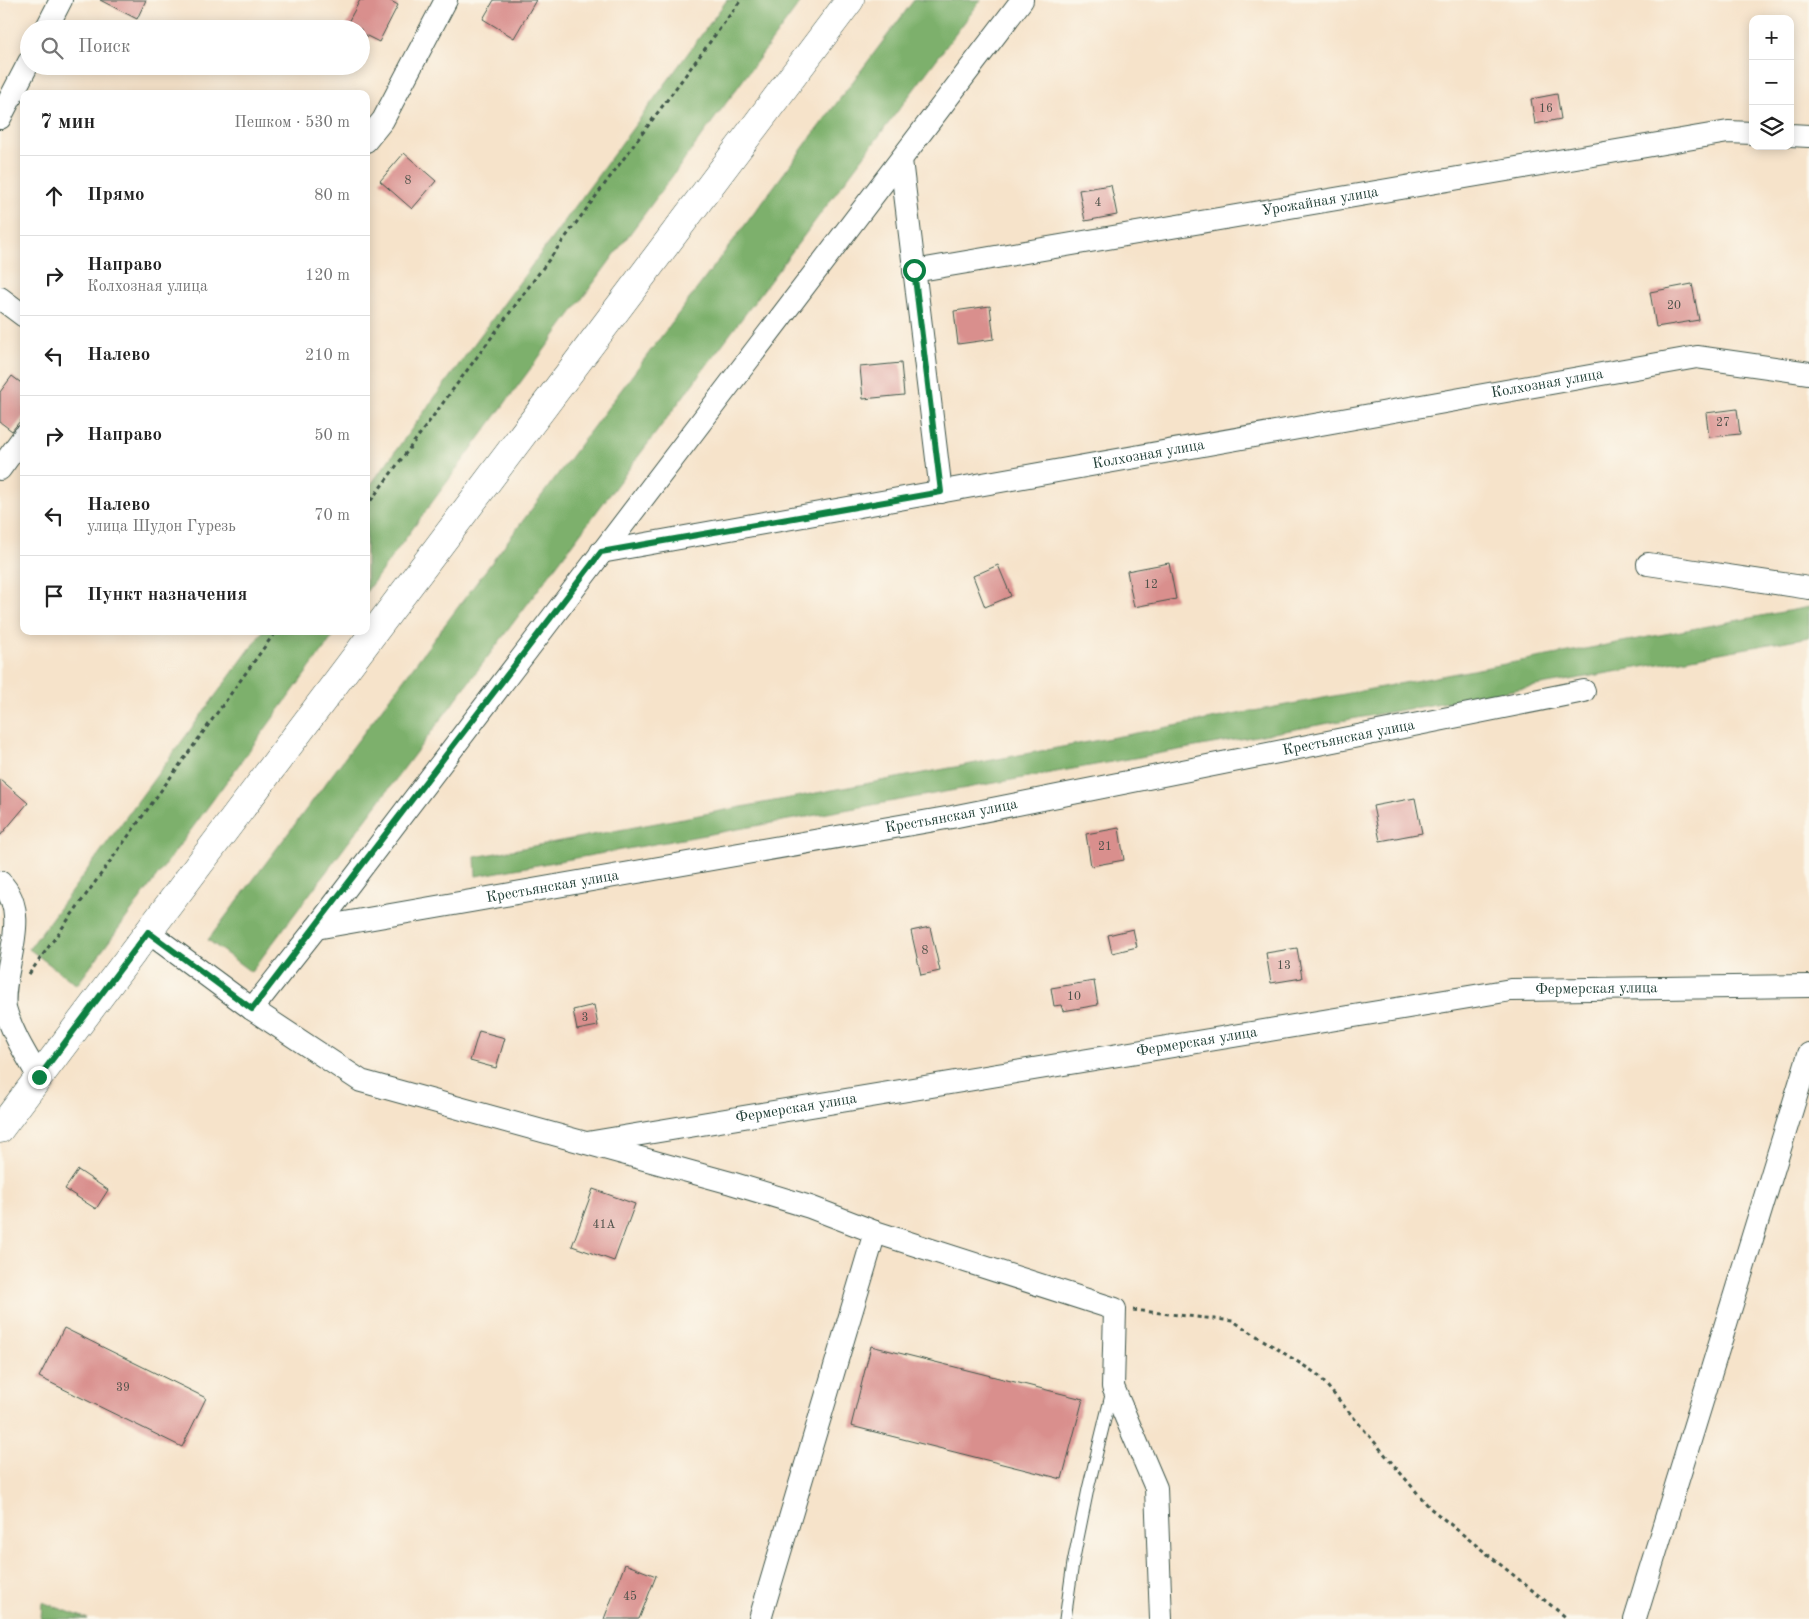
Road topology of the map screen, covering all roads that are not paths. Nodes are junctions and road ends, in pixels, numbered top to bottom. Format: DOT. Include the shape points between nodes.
graph roads {
  1 [pos="61,0"];
  2 [pos="446,0"];
  3 [pos="850,0"];
  4 [pos="1022,0"];
  5 [pos="51,20"];
  6 [pos="22,75"];
  7 [pos="0,118"];
  8 [pos="1749,133"];
  9 [pos="1794,135"];
  10 [pos="370,136"];
  11 [pos="1809,136"];
  12 [pos="901,160"];
  13 [pos="914,270"];
  14 [pos="0,298"];
  15 [pos="20,313"];
  16 [pos="1809,373"];
  17 [pos="20,442"];
  18 [pos="0,469"];
  19 [pos="941,492"];
  20 [pos="601,552"];
  21 [pos="1648,564"];
  22 [pos="1809,588"];
  23 [pos="1584,690"];
  24 [pos="0,882"];
  25 [pos="316,928"];
  26 [pos="148,932"];
  27 [pos="1809,986"];
  28 [pos="252,1009"];
  29 [pos="1809,1054"];
  30 [pos="39,1077"];
  31 [pos="0,1128"];
  32 [pos="587,1144"];
  33 [pos="875,1232"];
  34 [pos="1113,1387"];
  35 [pos="760,1619"];
  36 [pos="1065,1619"];
  37 [pos="1161,1619"];
  38 [pos="1635,1619"];
  1 -- 5 [label="street"];
  2 -- 10 [label="street" via="383,120"];
  3 -- 26 [label="street"];
  4 -- 12 [label="street"];
  6 -- 7 [label="street"];
  8 -- 13 [label="street, Урожайная улица" via="1728,132"];
  9 -- 11 [label="street"];
  12 -- 13 [label="street"];
  12 -- 20 [label="street"];
  13 -- 19 [label="street"];
  14 -- 15 [label="street"];
  16 -- 19 [label="street, Колхозная улица" via="1697,357"];
  17 -- 18 [label="street"];
  19 -- 20 [label="street, Колхозная улица"];
  20 -- 25 [label="street"];
  21 -- 22 [label="street"];
  23 -- 25 [label="street, Крестьянская улица" via="952,817"];
  24 -- 30 [label="street" via="14,912 5,1007 19,1044"];
  25 -- 28 [label="street"];
  26 -- 28 [label="street"];
  26 -- 30 [label="street"];
  27 -- 32 [label="street, Фермерская улица" via="1511,990"];
  28 -- 32 [label="street" via="361,1081"];
  29 -- 38 [label="street"];
  30 -- 31 [label="street"];
  32 -- 33 [label="street" via="810,1207"];
  33 -- 34 [label="street" via="1115,1309"];
  33 -- 35 [label="street"];
  34 -- 36 [label="lane" via="1073,1563"];
  34 -- 37 [label="street" via="1156,1488"];
}
